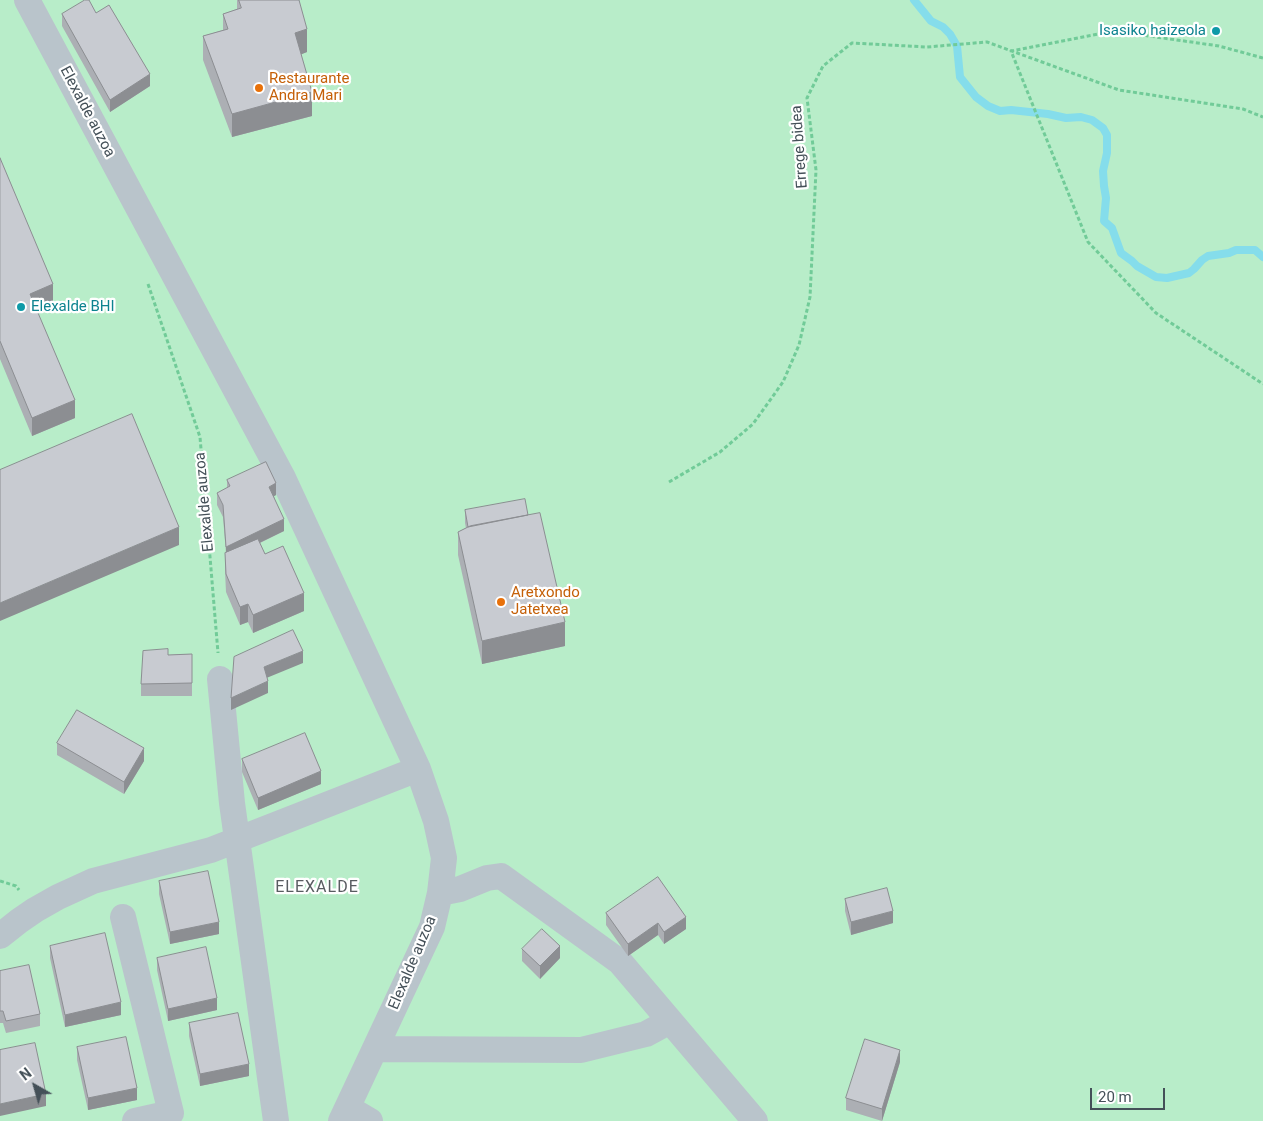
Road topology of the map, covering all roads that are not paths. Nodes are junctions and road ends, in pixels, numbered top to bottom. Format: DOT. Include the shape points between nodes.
graph roads {
  1 [pos="27,0"];
  2 [pos="220,679"];
  3 [pos="418,769"];
  4 [pos="237,841"];
  5 [pos="440,893"];
  6 [pos="123,917"];
  7 [pos="0,936"];
  8 [pos="670,1021"];
  9 [pos="375,1048"];
  10 [pos="345,1114"];
  11 [pos="135,1121"];
  12 [pos="276,1121"];
  13 [pos="370,1121"];
  14 [pos="754,1121"];
  1 -- 3 [label="street, Elexalde auzoa" via="283,478"];
  2 -- 4 [label="street"];
  3 -- 4 [label="street"];
  3 -- 5 [label="street, Elexalde auzoa" via="436,821 444,858"];
  4 -- 7 [label="street" via="94,881 35,910"];
  4 -- 12 [label="street"];
  5 -- 8 [label="street" via="501,876 620,962"];
  5 -- 9 [label="street, Elexalde auzoa" via="432,927"];
  6 -- 11 [label="street" via="171,1112"];
  8 -- 9 [label="street" via="646,1034 581,1050"];
  8 -- 14 [label="street"];
  9 -- 10 [label="street, Elexalde auzoa"];
  10 -- 13 [label="street"];
}
